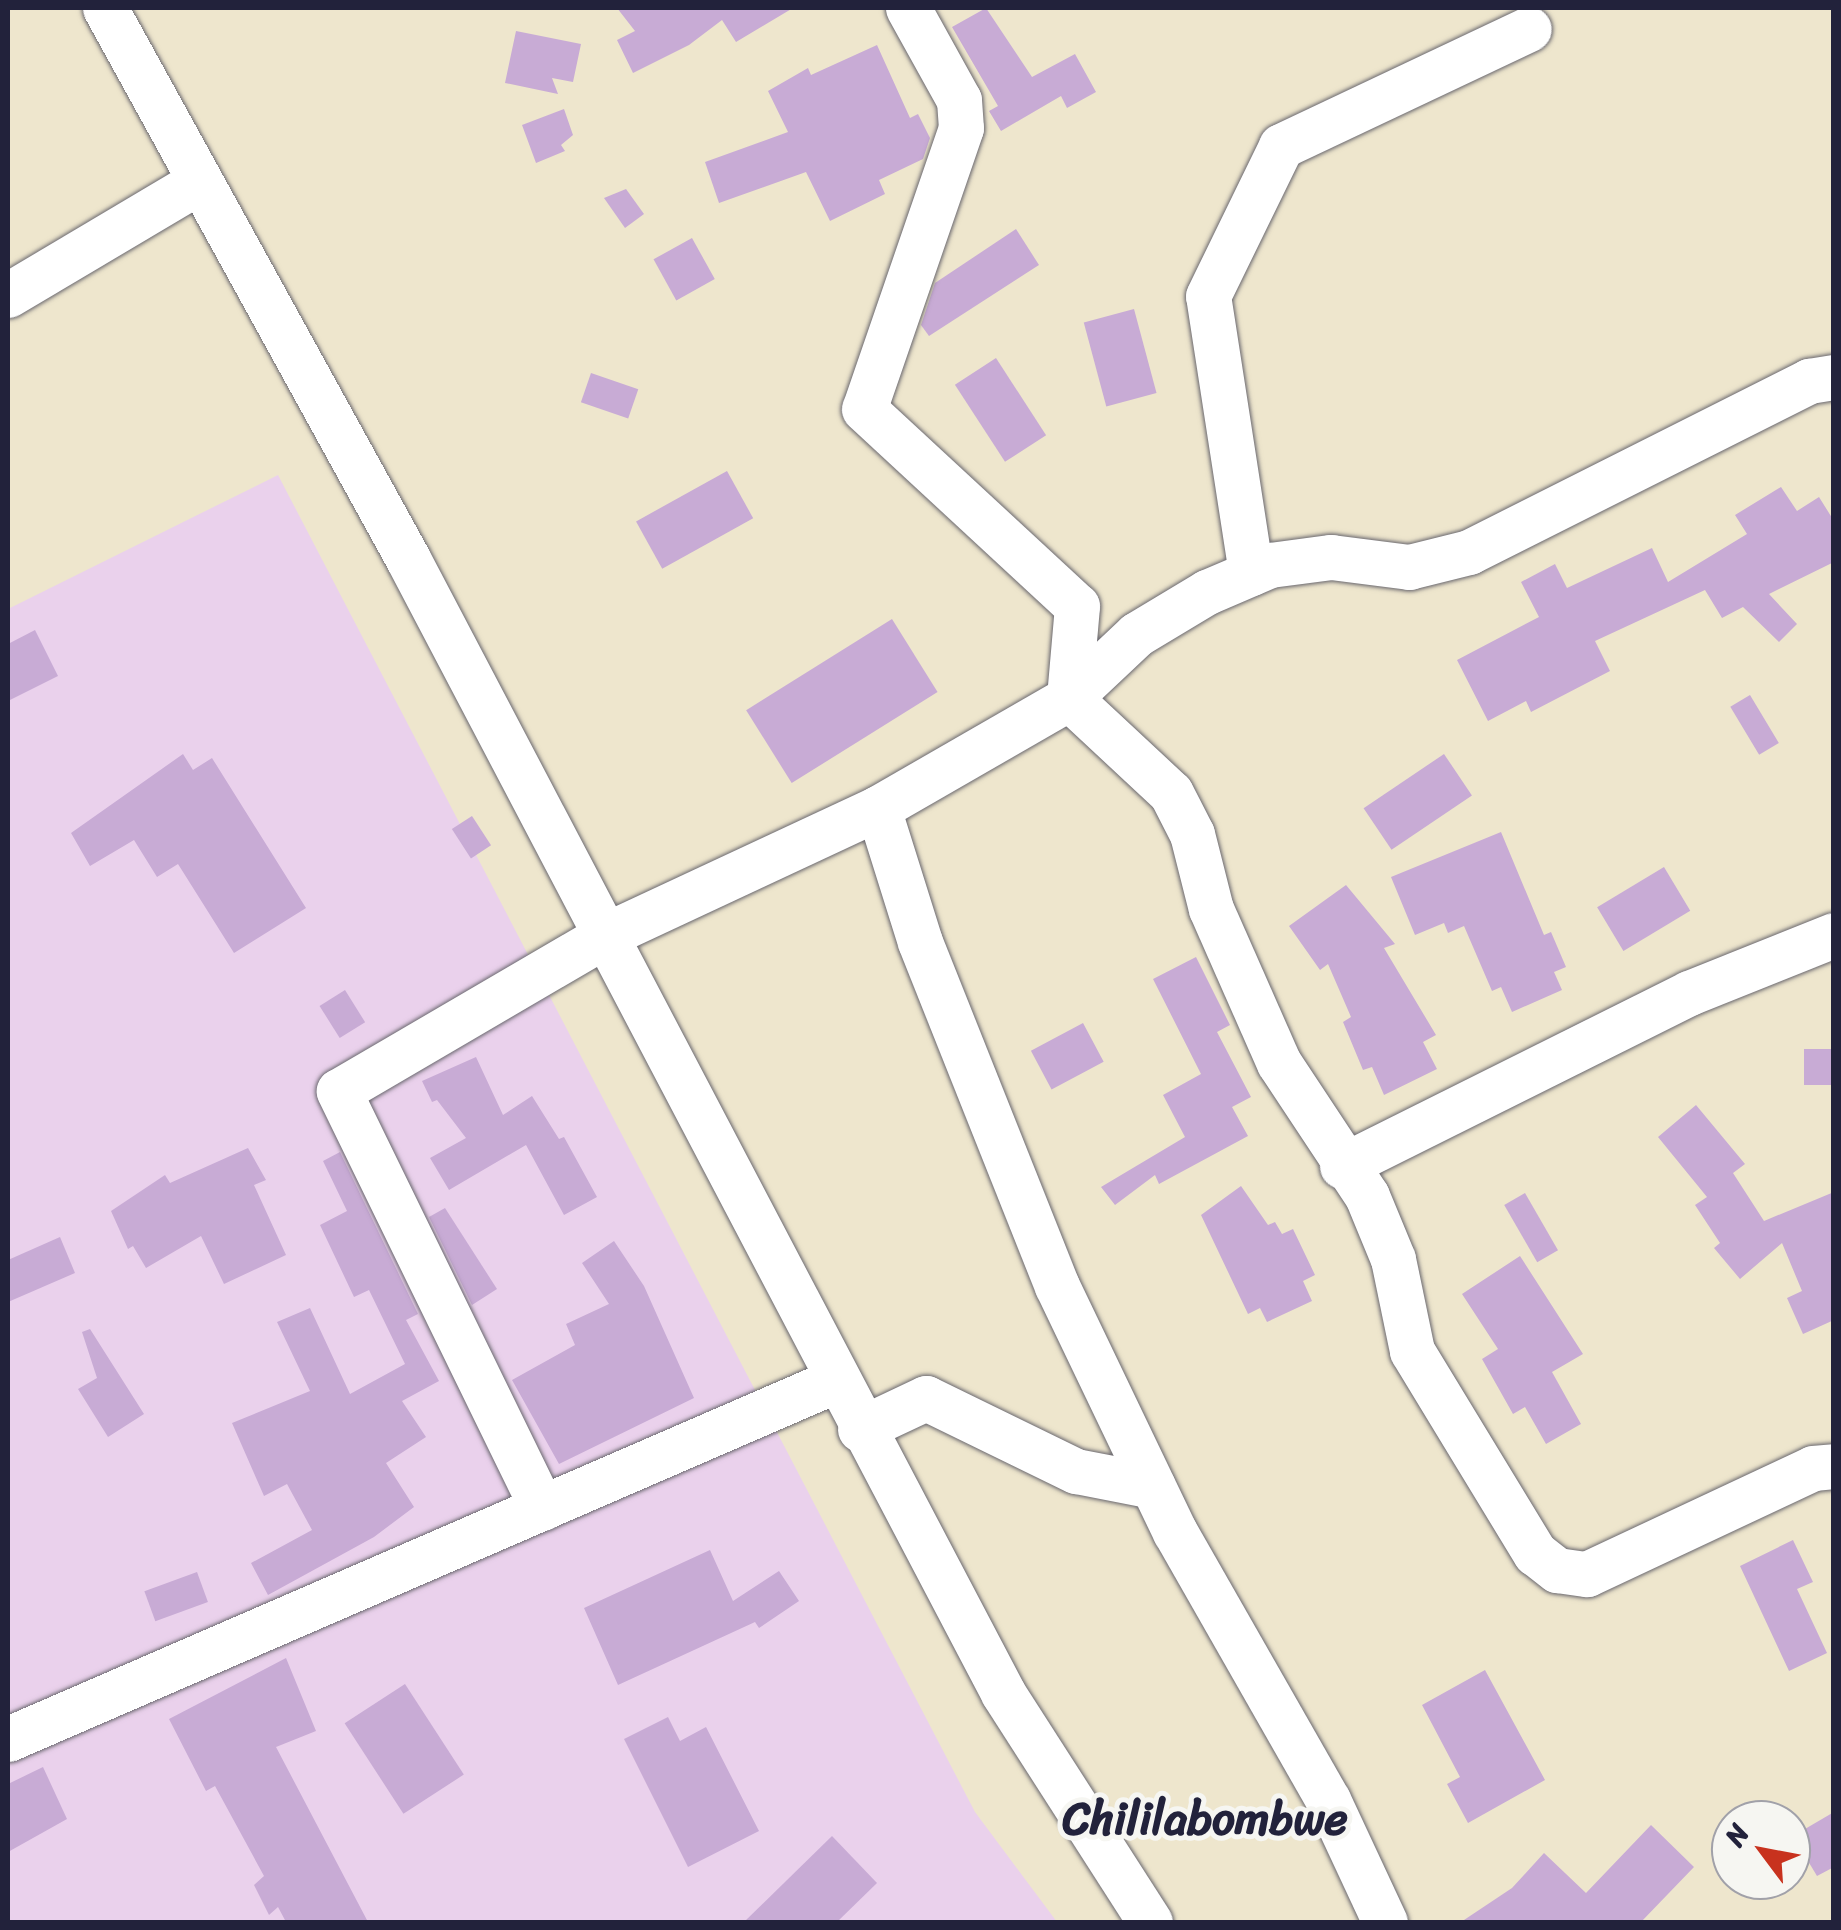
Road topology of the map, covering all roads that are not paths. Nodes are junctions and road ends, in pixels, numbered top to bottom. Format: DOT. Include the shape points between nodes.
graph roads {
  1 [pos="106,8"];
  2 [pos="908,8"];
  3 [pos="1529,28"];
  4 [pos="200,181"];
  5 [pos="8,295"];
  6 [pos="1834,377"];
  7 [pos="1251,574"];
  8 [pos="1070,698"];
  9 [pos="878,808"];
  10 [pos="1834,934"];
  11 [pos="606,936"];
  12 [pos="1342,1166"];
  13 [pos="834,1381"];
  14 [pos="860,1428"];
  15 [pos="1834,1466"];
  16 [pos="1153,1486"];
  17 [pos="542,1508"];
  18 [pos="8,1738"];
  19 [pos="1150,1922"];
  20 [pos="1385,1922"];
  1 -- 4 [label="street"];
  2 -- 8 [label="street" via="959,100 961,128 864,408 1077,606"];
  3 -- 7 [label="street" via="1281,146 1208,296"];
  4 -- 5 [label="street"];
  4 -- 11 [label="street"];
  6 -- 7 [label="street" via="1808,381 1469,552 1408,567 1331,557"];
  7 -- 8 [label="street" via="1137,634"];
  8 -- 9 [label="street"];
  8 -- 12 [label="street" via="1170,794 1192,834 1211,910 1280,1063"];
  9 -- 11 [label="street"];
  9 -- 16 [label="street" via="989,1120 1057,1286"];
  10 -- 12 [label="street" via="1689,992"];
  11 -- 13 [label="street"];
  11 -- 17 [label="street" via="339,1091"];
  12 -- 15 [label="street" via="1367,1196 1393,1259 1412,1351 1535,1554 1557,1570 1586,1574 1813,1468"];
  13 -- 14 [label="street"];
  13 -- 17 [label="street"];
  14 -- 16 [label="street" via="926,1398 1076,1471"];
  14 -- 19 [label="street" via="1003,1693"];
  16 -- 20 [label="street" via="1328,1800"];
  17 -- 18 [label="street"];
}
